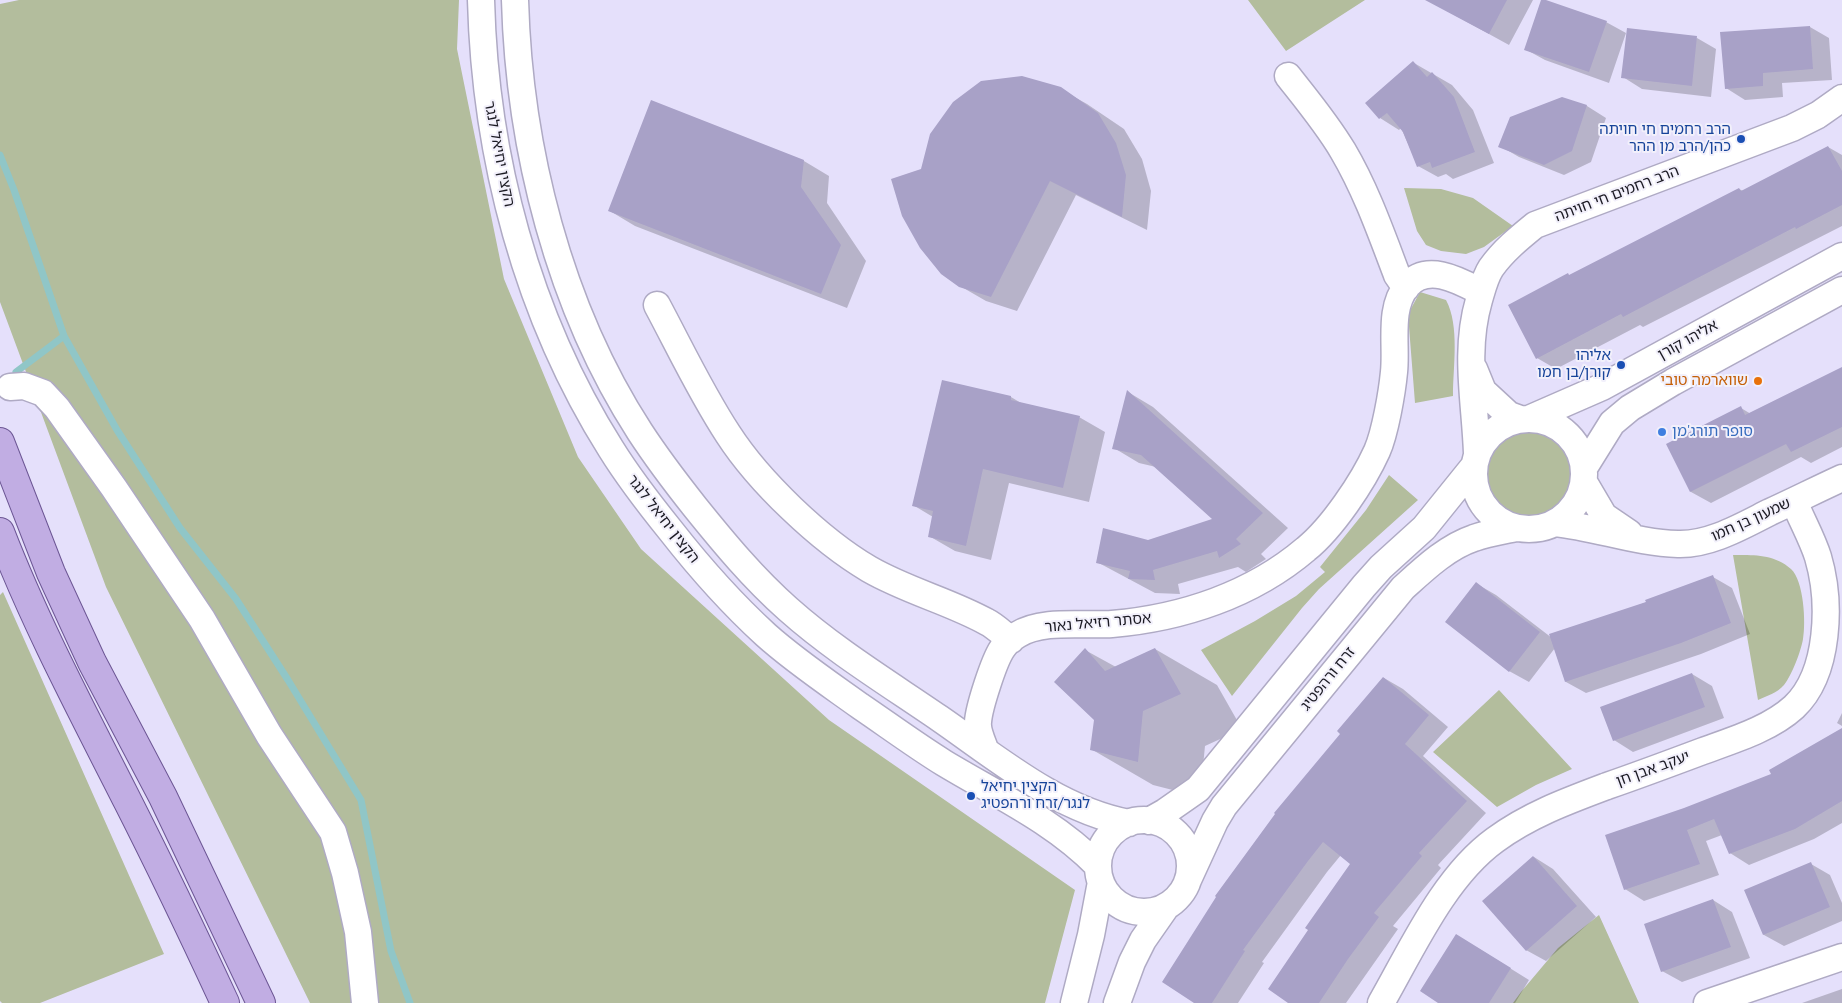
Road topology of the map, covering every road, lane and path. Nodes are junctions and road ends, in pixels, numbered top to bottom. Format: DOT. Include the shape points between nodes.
graph roads {
  1 [pos="481,0"];
  2 [pos="515,0"];
  3 [pos="1288,76"];
  4 [pos="1842,98"];
  5 [pos="1842,256"];
  6 [pos="1406,288"];
  7 [pos="1842,290"];
  8 [pos="1481,292"];
  9 [pos="657,305"];
  10 [pos="1470,361"];
  11 [pos="10,386"];
  12 [pos="1526,419"];
  13 [pos="0,442"];
  14 [pos="1475,460"];
  15 [pos="1584,475"];
  16 [pos="1842,478"];
  17 [pos="1794,501"];
  18 [pos="1554,523"];
  19 [pos="1516,528"];
  20 [pos="0,532"];
  21 [pos="1655,542"];
  22 [pos="1011,640"];
  23 [pos="984,749"];
  24 [pos="1139,822"];
  25 [pos="1099,874"];
  26 [pos="1187,882"];
  27 [pos="1166,907"];
  28 [pos="1842,957"];
  29 [pos="225,1003"];
  30 [pos="261,1003"];
  31 [pos="365,1003"];
  32 [pos="1074,1003"];
  33 [pos="1117,1003"];
  34 [pos="1381,1003"];
  35 [pos="1707,1003"];
  1 -- 25 [label="street, הקצין יחיאל לנגר" via="489,103 504,190 520,247 534,290 570,374 596,426 632,480 698,565 766,635 830,684 943,762 1015,803 1070,840"];
  2 -- 23 [label="street" via="522,91 537,182 566,279 600,360 640,433 724,544 788,610"];
  3 -- 6 [label="street" via="1343,150 1360,182 1397,275"];
  4 -- 8 [label="street, הרב רחמים חי חויתה" via="1792,128 1535,225 1512,243 1490,269"];
  5 -- 12 [label="street, אליהו קורן" via="1602,387"];
  6 -- 8 [label="street" via="1421,276 1438,274"];
  6 -- 22 [label="street, אסתר רזיאל נאור" via="1398,298 1394,372 1378,450 1336,516 1308,548 1255,584 1178,614 1144,621 1053,625 1029,630"];
  7 -- 15 [label="street, אליהו קורן" via="1630,408 1612,423"];
  8 -- 10 [label="street, הרב רחמים חי חויתה" via="1473,321"];
  9 -- 22 [label="street" via="728,435 773,489 810,526 870,569 988,622"];
  10 -- 12 [label="street" via="1483,391 1509,415"];
  10 -- 14 [label="street"];
  11 -- 31 [label="street" via="24,386 43,393 57,408 202,619 269,735 333,832 358,932"];
  12 -- 14 [label="street" via="1502,425 1487,437"];
  12 -- 15 [label="street" via="1547,421 1561,428 1580,452"];
  13 -- 30 [label="main road" via="51,573 84,644 163,797"];
  14 -- 19 [label="street" via="1474,483 1479,498 1488,512"];
  14 -- 24 [label="street, זרח ורהפטיג" via="1424,528 1364,586 1198,789 1165,812"];
  15 -- 18 [label="street" via="1574,507"];
  15 -- 21 [label="street, שמעון בן חמו" via="1604,516 1629,533"];
  16 -- 17 [label="street, שמעון בן חמו"];
  17 -- 21 [label="street, שמעון בן חמו" via="1714,538 1696,543"];
  17 -- 34 [label="street, יעקב אבן חן" via="1818,556 1826,612 1820,659 1807,692 1788,711 1763,726 1559,804 1494,840 1470,861 1448,889"];
  18 -- 19 [label="street" via="1542,528"];
  18 -- 21 [label="street, שמעון בן חמו"];
  19 -- 26 [label="street, זרח ורהפטיג" via="1459,544 1403,588 1224,806"];
  20 -- 29 [label="main road" via="65,680"];
  22 -- 23 [label="street, אסתר רזיאל נאור" via="1003,646 996,660 981,709 978,723"];
  23 -- 24 [label="street" via="1045,790 1085,811 1106,819"];
  24 -- 25 [label="street" via="1117,829 1106,839 1100,852"];
  24 -- 26 [label="street" via="1162,825 1183,842 1190,868"];
  25 -- 27 [label="street" via="1108,896 1121,906 1135,912 1151,912"];
  25 -- 32 [label="street" via="1091,935"];
  26 -- 27 [label="street" via="1182,892"];
  27 -- 33 [label="street" via="1143,940"];
  28 -- 35 [label="street"];
}
